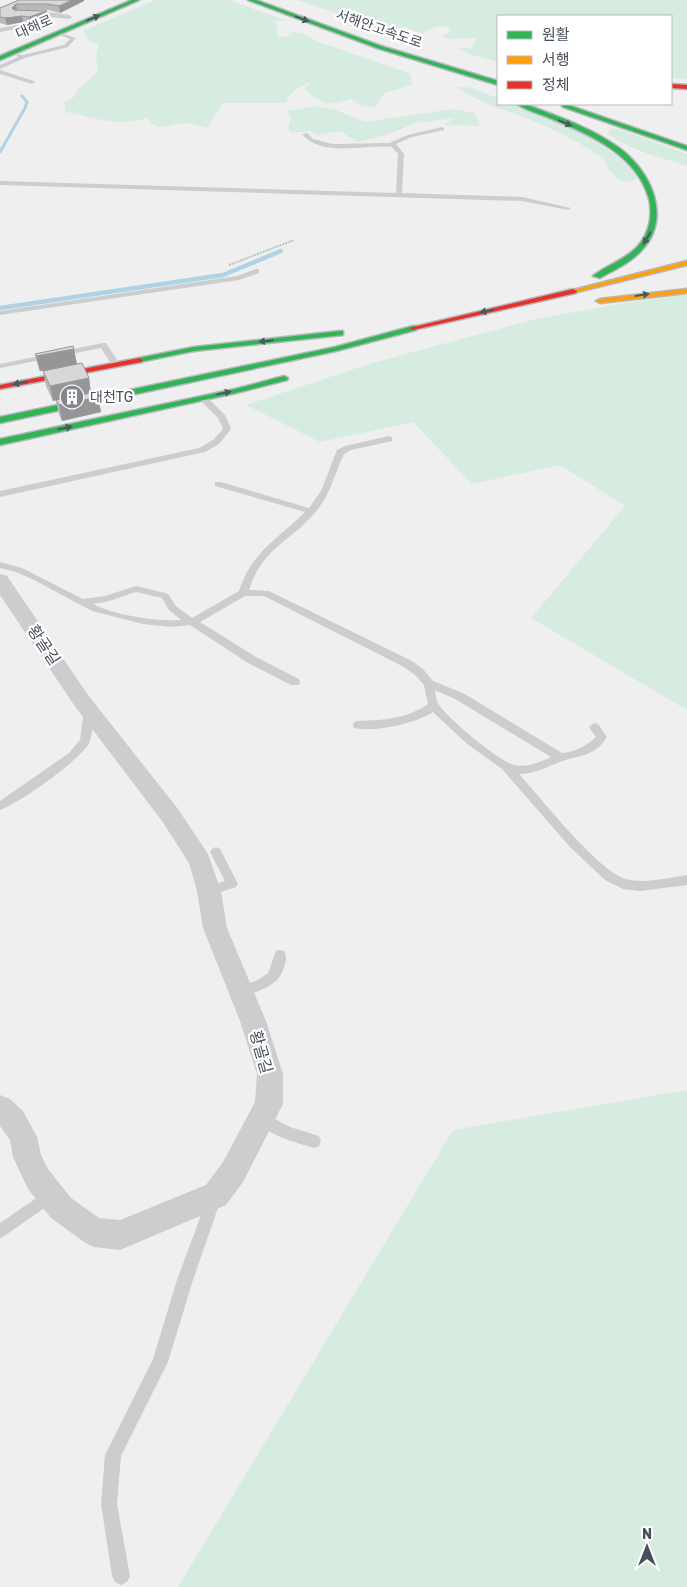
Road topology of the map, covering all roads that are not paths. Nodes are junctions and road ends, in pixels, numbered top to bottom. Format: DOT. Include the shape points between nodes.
graph roads {
  1 [pos="110,0"];
  2 [pos="136,0"];
  3 [pos="282,0"];
  4 [pos="254,1"];
  5 [pos="28,15"];
  6 [pos="69,17"];
  7 [pos="41,29"];
  8 [pos="0,30"];
  9 [pos="387,40"];
  10 [pos="0,45"];
  11 [pos="18,55"];
  12 [pos="0,58"];
  13 [pos="0,67"];
  14 [pos="0,72"];
  15 [pos="497,76"];
  16 [pos="32,82"];
  17 [pos="497,84"];
  18 [pos="672,86"];
  19 [pos="687,86"];
  20 [pos="497,95"];
  21 [pos="522,105"];
  22 [pos="562,105"];
  23 [pos="587,105"];
  24 [pos="442,129"];
  25 [pos="305,134"];
  26 [pos="687,138"];
  27 [pos="391,144"];
  28 [pos="687,148"];
  29 [pos="0,182"];
  30 [pos="399,195"];
  31 [pos="568,208"];
  32 [pos="687,263"];
  33 [pos="256,271"];
  34 [pos="687,272"];
  35 [pos="687,291"];
  36 [pos="590,303"];
  37 [pos="543,306"];
  38 [pos="0,313"];
  39 [pos="419,326"];
  40 [pos="248,355"];
  41 [pos="115,364"];
  42 [pos="0,366"];
  43 [pos="291,376"];
  44 [pos="0,387"];
  45 [pos="203,398"];
  46 [pos="0,420"];
  47 [pos="0,428"];
  48 [pos="389,439"];
  49 [pos="0,442"];
  50 [pos="218,484"];
  51 [pos="0,494"];
  52 [pos="310,511"];
  53 [pos="0,565"];
  54 [pos="0,580"];
  55 [pos="243,593"];
  56 [pos="82,602"];
  57 [pos="191,622"];
  58 [pos="295,682"];
  59 [pos="429,684"];
  60 [pos="433,706"];
  61 [pos="89,710"];
  62 [pos="358,725"];
  63 [pos="594,727"];
  64 [pos="560,756"];
  65 [pos="508,768"];
  66 [pos="0,806"];
  67 [pos="216,852"];
  68 [pos="687,880"];
  69 [pos="209,891"];
  70 [pos="280,955"];
  71 [pos="240,992"];
  72 [pos="0,1108"];
  73 [pos="262,1118"];
  74 [pos="314,1141"];
  75 [pos="216,1194"];
  76 [pos="51,1195"];
  77 [pos="0,1232"];
  78 [pos="120,1576"];
  1 -- 6 [label="highway, 대해로"];
  11 -- 2 [label="highway, 대해로, one-way" via="59,33"];
  3 -- 9 [label="highway, 서해안고속도로"];
  4 -- 9 [label="highway, 서해안고속도로, one-way"];
  5 -- 6 [label="lane"];
  6 -- 7 [label="highway, 대해로"];
  7 -- 8 [label="lane" via="23,26"];
  7 -- 10 [label="highway, 대해로"];
  9 -- 15 [label="highway, 서해안고속도로"];
  9 -- 17 [label="highway, 서해안고속도로"];
  9 -- 20 [label="highway"];
  11 -- 12 [label="highway, 대해로"];
  11 -- 13 [label="lane"];
  14 -- 16 [label="lane"];
  18 -- 19 [label="highway"];
  21 -- 37 [label="highway, one-way" via="579,129 617,150 646,180 656,212 647,239 634,254 617,267"];
  22 -- 28 [label="highway"];
  23 -- 26 [label="highway"];
  24 -- 27 [label="lane"];
  25 -- 27 [label="lane" via="309,140 333,145"];
  27 -- 30 [label="lane" via="401,154"];
  29 -- 30 [label="lane"];
  30 -- 31 [label="lane" via="529,200"];
  32 -- 37 [label="highway"];
  33 -- 38 [label="lane" via="230,279"];
  34 -- 37 [label="highway"];
  36 -- 35 [label="highway, one-way"];
  37 -- 39 [label="highway, one-way"];
  37 -- 47 [label="highway" via="396,344"];
  39 -- 40 [label="highway"];
  39 -- 41 [label="highway, one-way" via="204,348"];
  39 -- 46 [label="highway" via="336,350"];
  41 -- 42 [label="lane" via="103,345"];
  41 -- 44 [label="highway, one-way"];
  45 -- 43 [label="highway, one-way"];
  49 -- 45 [label="highway, one-way"];
  45 -- 51 [label="lane" via="222,417 226,428 216,442 202,450"];
  48 -- 52 [label="lane" via="340,452 323,496"];
  50 -- 52 [label="lane"];
  52 -- 55 [label="lane" via="256,562"];
  53 -- 56 [label="lane" via="25,573"];
  54 -- 61 [label="street, 황골길"];
  55 -- 57 [label="lane"];
  55 -- 59 [label="lane" via="266,593 282,600 408,664"];
  56 -- 57 [label="lane" via="114,615 143,621"];
  56 -- 57 [label="lane" via="106,599 136,589 165,596 172,608"];
  57 -- 58 [label="lane"];
  59 -- 60 [label="lane"];
  59 -- 64 [label="lane" via="459,696"];
  60 -- 62 [label="lane" via="413,718"];
  60 -- 65 [label="lane" via="459,731"];
  61 -- 66 [label="lane" via="85,741 73,756"];
  61 -- 69 [label="street, 황골길" via="170,815 200,861"];
  63 -- 64 [label="lane" via="602,737 596,743 572,757"];
  64 -- 65 [label="lane" via="532,770"];
  65 -- 68 [label="lane" via="574,844 609,877 622,884 640,886"];
  67 -- 69 [label="lane" via="232,884"];
  69 -- 71 [label="street, 황골길" via="215,928"];
  70 -- 71 [label="lane" via="279,968 273,979"];
  71 -- 73 [label="street, 황골길" via="270,1074 269,1104"];
  72 -- 76 [label="street, 황골길" via="14,1120 23,1137 27,1157"];
  73 -- 74 [label="lane" via="287,1133"];
  73 -- 75 [label="street, 황골길" via="233,1172"];
  75 -- 76 [label="street, 황골길" via="120,1235 94,1232 61,1208"];
  75 -- 78 [label="lane" via="160,1362 113,1455 109,1504"];
  76 -- 77 [label="lane"];
}
